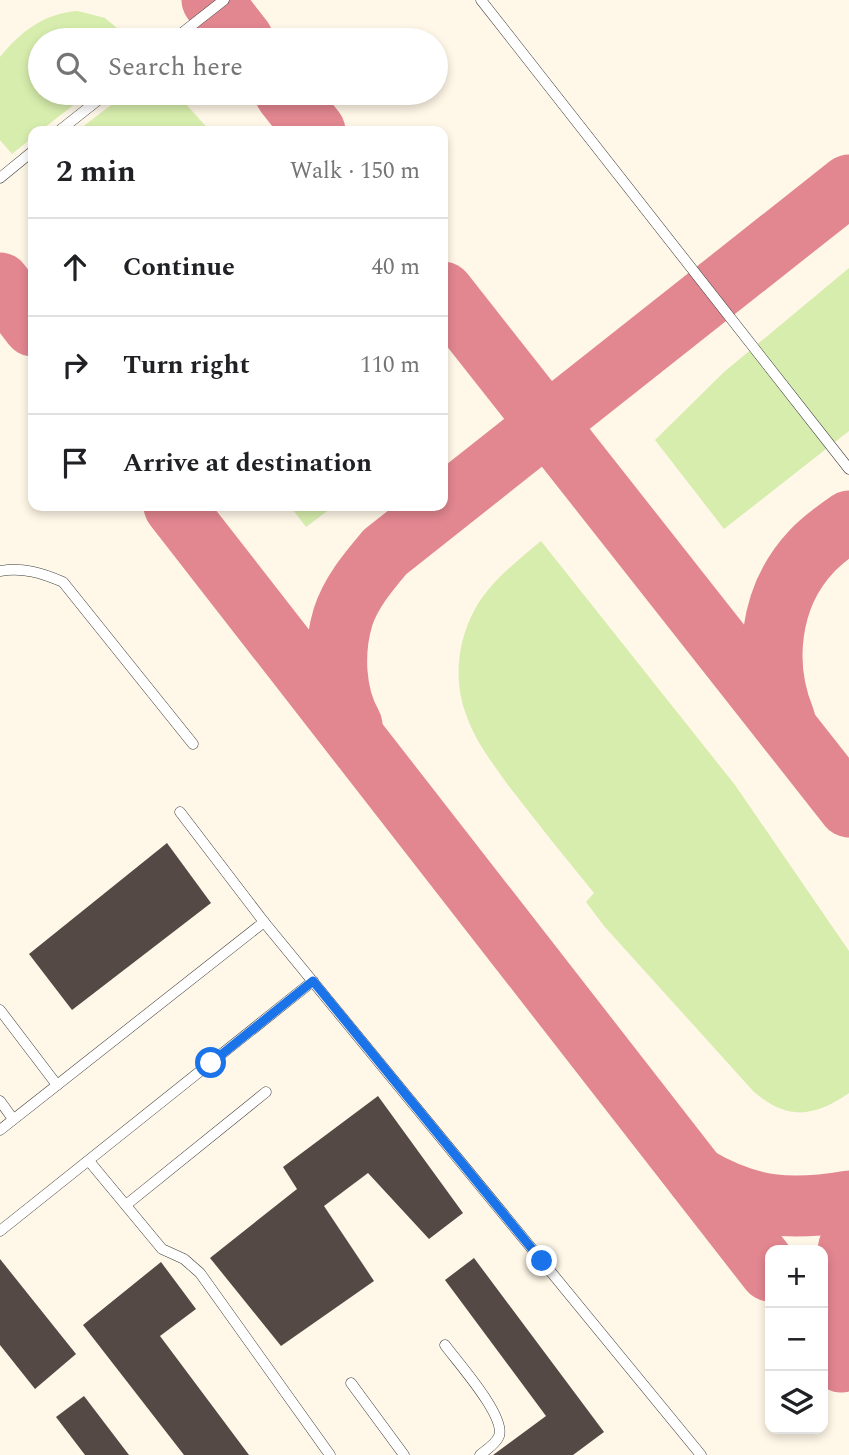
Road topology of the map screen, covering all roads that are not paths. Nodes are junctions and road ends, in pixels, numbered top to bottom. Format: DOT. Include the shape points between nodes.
graph roads {
  1 [pos="224,0"];
  2 [pos="481,0"];
  3 [pos="188,28"];
  4 [pos="92,105"];
  5 [pos="65,126"];
  6 [pos="28,156"];
  7 [pos="0,178"];
  8 [pos="849,469"];
  9 [pos="0,571"];
  10 [pos="193,744"];
  11 [pos="180,813"];
  12 [pos="264,922"];
  13 [pos="313,981"];
  14 [pos="0,1010"];
  15 [pos="57,1085"];
  16 [pos="266,1092"];
  17 [pos="0,1101"];
  18 [pos="13,1119"];
  19 [pos="0,1130"];
  20 [pos="89,1161"];
  21 [pos="127,1205"];
  22 [pos="0,1231"];
  23 [pos="445,1345"];
  24 [pos="351,1383"];
  25 [pos="330,1455"];
  26 [pos="404,1455"];
  27 [pos="480,1455"];
  28 [pos="701,1455"];
  1 -- 3 [label="lane"];
  2 -- 8 [label="lane"];
  4 -- 5 [label="lane"];
  6 -- 7 [label="lane"];
  9 -- 10 [label="lane" via="35,572 63,582"];
  11 -- 12 [label="lane"];
  12 -- 13 [label="lane"];
  12 -- 15 [label="lane"];
  13 -- 20 [label="lane"];
  13 -- 28 [label="lane"];
  14 -- 15 [label="lane"];
  15 -- 18 [label="lane"];
  16 -- 21 [label="lane"];
  17 -- 18 [label="lane"];
  18 -- 19 [label="lane"];
  20 -- 21 [label="lane"];
  20 -- 22 [label="lane"];
  21 -- 25 [label="lane" via="162,1249 200,1273"];
  23 -- 27 [label="lane" via="498,1417 497,1441"];
  24 -- 26 [label="lane"];
}
